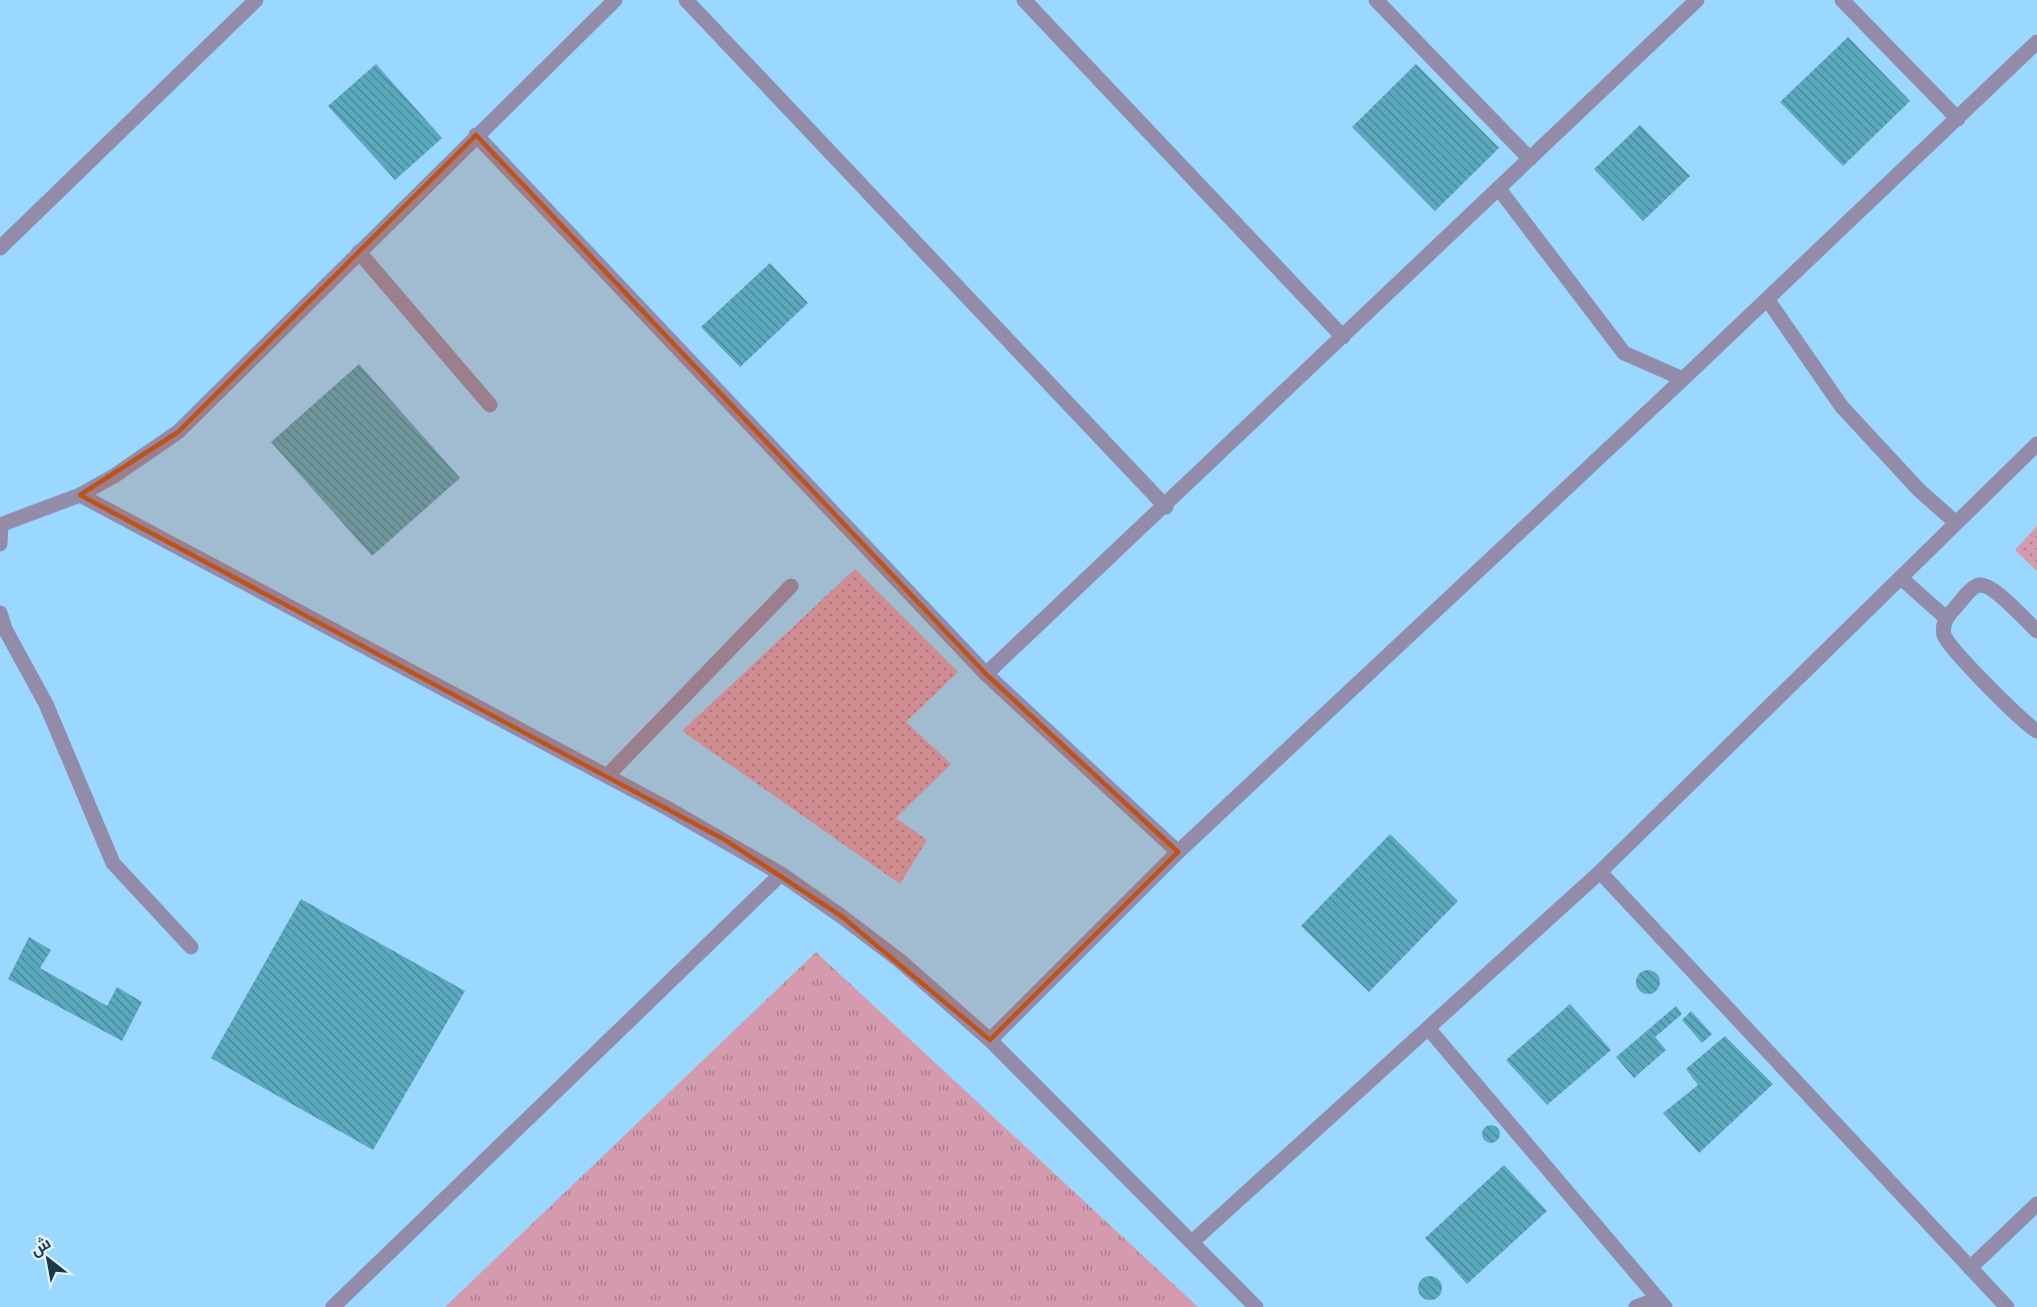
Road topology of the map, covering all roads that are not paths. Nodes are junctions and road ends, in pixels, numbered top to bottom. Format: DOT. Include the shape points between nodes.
graph roads {
  1 [pos="256,0"];
  2 [pos="615,0"];
  3 [pos="686,0"];
  4 [pos="1024,0"];
  5 [pos="1376,0"];
  6 [pos="1697,0"];
  7 [pos="1842,0"];
  8 [pos="2037,42"];
  9 [pos="1958,119"];
  10 [pos="476,135"];
  11 [pos="1530,159"];
  12 [pos="1499,189"];
  13 [pos="0,248"];
  14 [pos="359,252"];
  15 [pos="1767,299"];
  16 [pos="1343,338"];
  17 [pos="1683,379"];
  18 [pos="490,405"];
  19 [pos="2037,444"];
  20 [pos="81,495"];
  21 [pos="1166,507"];
  22 [pos="1956,522"];
  23 [pos="1,525"];
  24 [pos="0,544"];
  25 [pos="1901,579"];
  26 [pos="790,586"];
  27 [pos="0,613"];
  28 [pos="1946,618"];
  29 [pos="2037,631"];
  30 [pos="987,674"];
  31 [pos="2037,731"];
  32 [pos="607,776"];
  33 [pos="1178,852"];
  34 [pos="1600,872"];
  35 [pos="781,874"];
  36 [pos="191,947"];
  37 [pos="1428,1028"];
  38 [pos="990,1040"];
  39 [pos="2037,1204"];
  40 [pos="1192,1242"];
  41 [pos="1970,1268"];
  42 [pos="1662,1303"];
  43 [pos="333,1307"];
  44 [pos="1256,1307"];
  45 [pos="1636,1307"];
  46 [pos="2007,1307"];
  1 -- 13 [label="street"];
  2 -- 10 [label="street"];
  3 -- 21 [label="street"];
  4 -- 16 [label="street"];
  5 -- 11 [label="street"];
  6 -- 11 [label="street"];
  7 -- 9 [label="street"];
  8 -- 9 [label="street"];
  9 -- 15 [label="street"];
  10 -- 14 [label="street"];
  10 -- 30 [label="street"];
  11 -- 12 [label="street"];
  12 -- 16 [label="street"];
  12 -- 17 [label="street" via="1624,353"];
  14 -- 18 [label="street"];
  14 -- 20 [label="street" via="178,432"];
  15 -- 17 [label="street"];
  15 -- 22 [label="street" via="1842,407 1918,490"];
  16 -- 21 [label="street"];
  17 -- 33 [label="street"];
  19 -- 22 [label="street"];
  20 -- 23 [label="street"];
  20 -- 32 [label="street"];
  21 -- 30 [label="street"];
  22 -- 25 [label="street"];
  23 -- 24 [label="street"];
  25 -- 28 [label="street"];
  25 -- 34 [label="street"];
  26 -- 32 [label="street"];
  27 -- 36 [label="street" via="46,704 113,863"];
  28 -- 29 [label="street" via="1968,594 1983,585 2003,598"];
  28 -- 31 [label="street" via="1948,641"];
  30 -- 33 [label="street"];
  32 -- 35 [label="street"];
  33 -- 38 [label="street"];
  34 -- 37 [label="street"];
  34 -- 41 [label="street"];
  35 -- 38 [label="street" via="898,960"];
  35 -- 43 [label="street"];
  37 -- 40 [label="street"];
  37 -- 42 [label="street"];
  38 -- 40 [label="street"];
  39 -- 41 [label="street"];
  40 -- 44 [label="street"];
  41 -- 46 [label="street"];
  42 -- 45 [label="street"];
}
